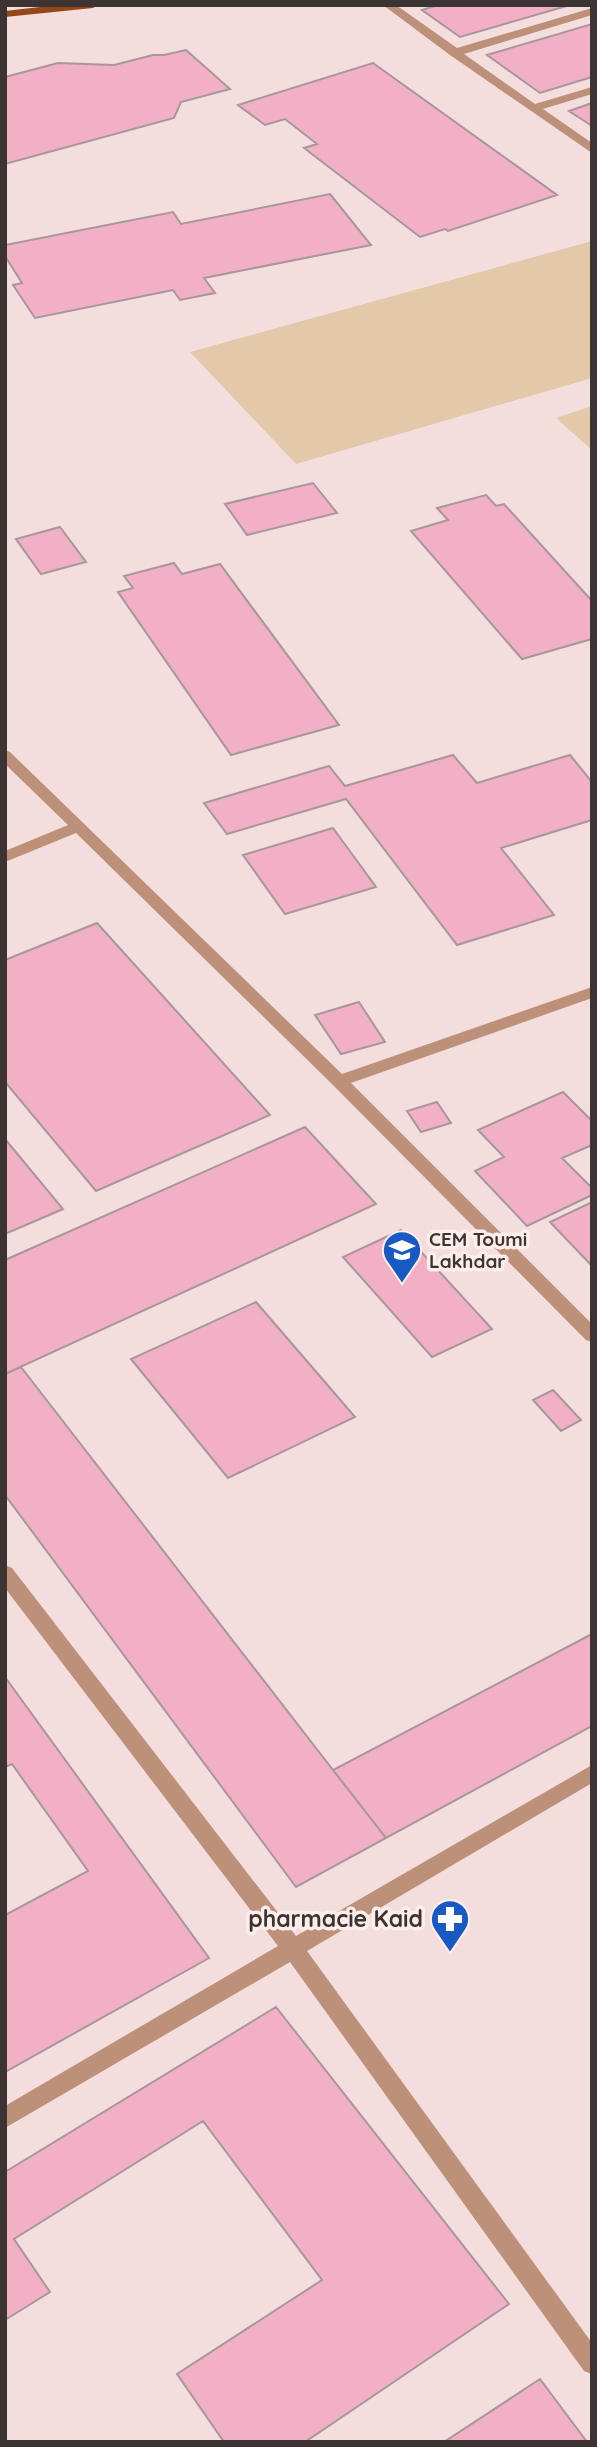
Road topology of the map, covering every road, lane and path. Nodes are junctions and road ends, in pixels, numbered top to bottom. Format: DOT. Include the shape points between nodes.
graph roads {
  1 [pos="93,5"];
  2 [pos="388,5"];
  3 [pos="592,11"];
  4 [pos="5,14"];
  5 [pos="454,53"];
  6 [pos="592,90"];
  7 [pos="533,108"];
  8 [pos="592,149"];
  9 [pos="5,755"];
  10 [pos="79,827"];
  11 [pos="5,858"];
  12 [pos="592,992"];
  13 [pos="339,1081"];
  14 [pos="592,1335"];
  15 [pos="5,1573"];
  16 [pos="592,1773"];
  17 [pos="293,1949"];
  18 [pos="5,2118"];
  19 [pos="592,2363"];
  1 -- 4 [label="main road"];
  2 -- 5 [label="street"];
  3 -- 5 [label="street"];
  5 -- 7 [label="street"];
  6 -- 7 [label="street"];
  7 -- 8 [label="street"];
  9 -- 10 [label="street"];
  10 -- 11 [label="street"];
  10 -- 13 [label="street"];
  12 -- 13 [label="street"];
  13 -- 14 [label="street"];
  15 -- 17 [label="street"];
  16 -- 17 [label="street"];
  17 -- 18 [label="street"];
  17 -- 19 [label="street"];
}
